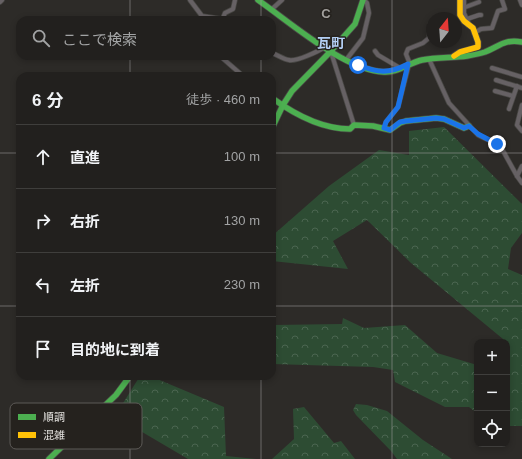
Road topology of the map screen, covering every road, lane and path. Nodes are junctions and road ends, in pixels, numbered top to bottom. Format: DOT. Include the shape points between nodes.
graph roads {
  1 [pos="190,0"];
  2 [pos="235,0"];
  3 [pos="282,0"];
  4 [pos="363,0"];
  5 [pos="460,0"];
  6 [pos="464,0"];
  7 [pos="502,0"];
  8 [pos="520,0"];
  9 [pos="262,1"];
  10 [pos="479,2"];
  11 [pos="522,5"];
  12 [pos="463,8"];
  13 [pos="272,9"];
  14 [pos="482,15"];
  15 [pos="202,16"];
  16 [pos="223,16"];
  17 [pos="467,22"];
  18 [pos="474,32"];
  19 [pos="426,40"];
  20 [pos="522,42"];
  21 [pos="324,47"];
  22 [pos="331,51"];
  23 [pos="375,51"];
  24 [pos="276,55"];
  25 [pos="452,57"];
  26 [pos="429,59"];
  27 [pos="225,60"];
  28 [pos="346,60"];
  29 [pos="409,64"];
  30 [pos="400,68"];
  31 [pos="492,68"];
  32 [pos="238,72"];
  33 [pos="522,76"];
  34 [pos="496,80"];
  35 [pos="517,86"];
  36 [pos="522,88"];
  37 [pos="495,91"];
  38 [pos="513,96"];
  39 [pos="276,101"];
  40 [pos="283,105"];
  41 [pos="522,105"];
  42 [pos="509,109"];
  43 [pos="520,119"];
  44 [pos="276,120"];
  45 [pos="354,125"];
  46 [pos="469,126"];
  47 [pos="384,128"];
  48 [pos="522,131"];
  49 [pos="522,166"];
  50 [pos="517,176"];
  51 [pos="522,183"];
  52 [pos="127,380"];
  53 [pos="108,403"];
  54 [pos="59,449"];
  55 [pos="48,459"];
  1 -- 15 [label="street"];
  2 -- 16 [label="street" via="234,9 224,13"];
  3 -- 13 [label="street"];
  4 -- 22 [label="street" via="355,24"];
  4 -- 28 [label="street" via="368,4 369,14 363,38"];
  5 -- 17 [label="street" via="460,15"];
  6 -- 12 [label="street"];
  7 -- 18 [label="street" via="505,9 498,11 492,28"];
  8 -- 11 [label="street"];
  9 -- 13 [label="street"];
  10 -- 12 [label="street"];
  12 -- 17 [label="street"];
  13 -- 21 [label="street"];
  14 -- 17 [label="street"];
  17 -- 18 [label="street"];
  18 -- 25 [label="street" via="478,48 460,52"];
  19 -- 29 [label="street" via="408,49 406,54"];
  20 -- 25 [label="street" via="508,41 476,55"];
  21 -- 22 [label="street"];
  21 -- 24 [label="street" via="294,61"];
  22 -- 28 [label="street"];
  22 -- 40 [label="street" via="292,91"];
  22 -- 45 [label="street"];
  23 -- 30 [label="street"];
  25 -- 26 [label="street"];
  26 -- 29 [label="street"];
  26 -- 46 [label="street" via="449,103"];
  27 -- 32 [label="street"];
  28 -- 30 [label="street" via="378,72"];
  29 -- 30 [label="street"];
  29 -- 47 [label="street" via="398,107"];
  31 -- 33 [label="street"];
  34 -- 35 [label="street"];
  35 -- 36 [label="street"];
  35 -- 38 [label="street"];
  37 -- 38 [label="street"];
  38 -- 42 [label="street"];
  39 -- 40 [label="street"];
  40 -- 44 [label="street"];
  40 -- 45 [label="street" via="333,128 350,129"];
  41 -- 43 [label="street"];
  43 -- 48 [label="street" via="517,125"];
  45 -- 47 [label="street"];
  46 -- 47 [label="street" via="464,128 436,118 400,122 390,130"];
  46 -- 50 [label="street" via="502,149"];
  49 -- 50 [label="street"];
  50 -- 51 [label="street"];
  52 -- 53 [label="street"];
  54 -- 55 [label="street"];
}
